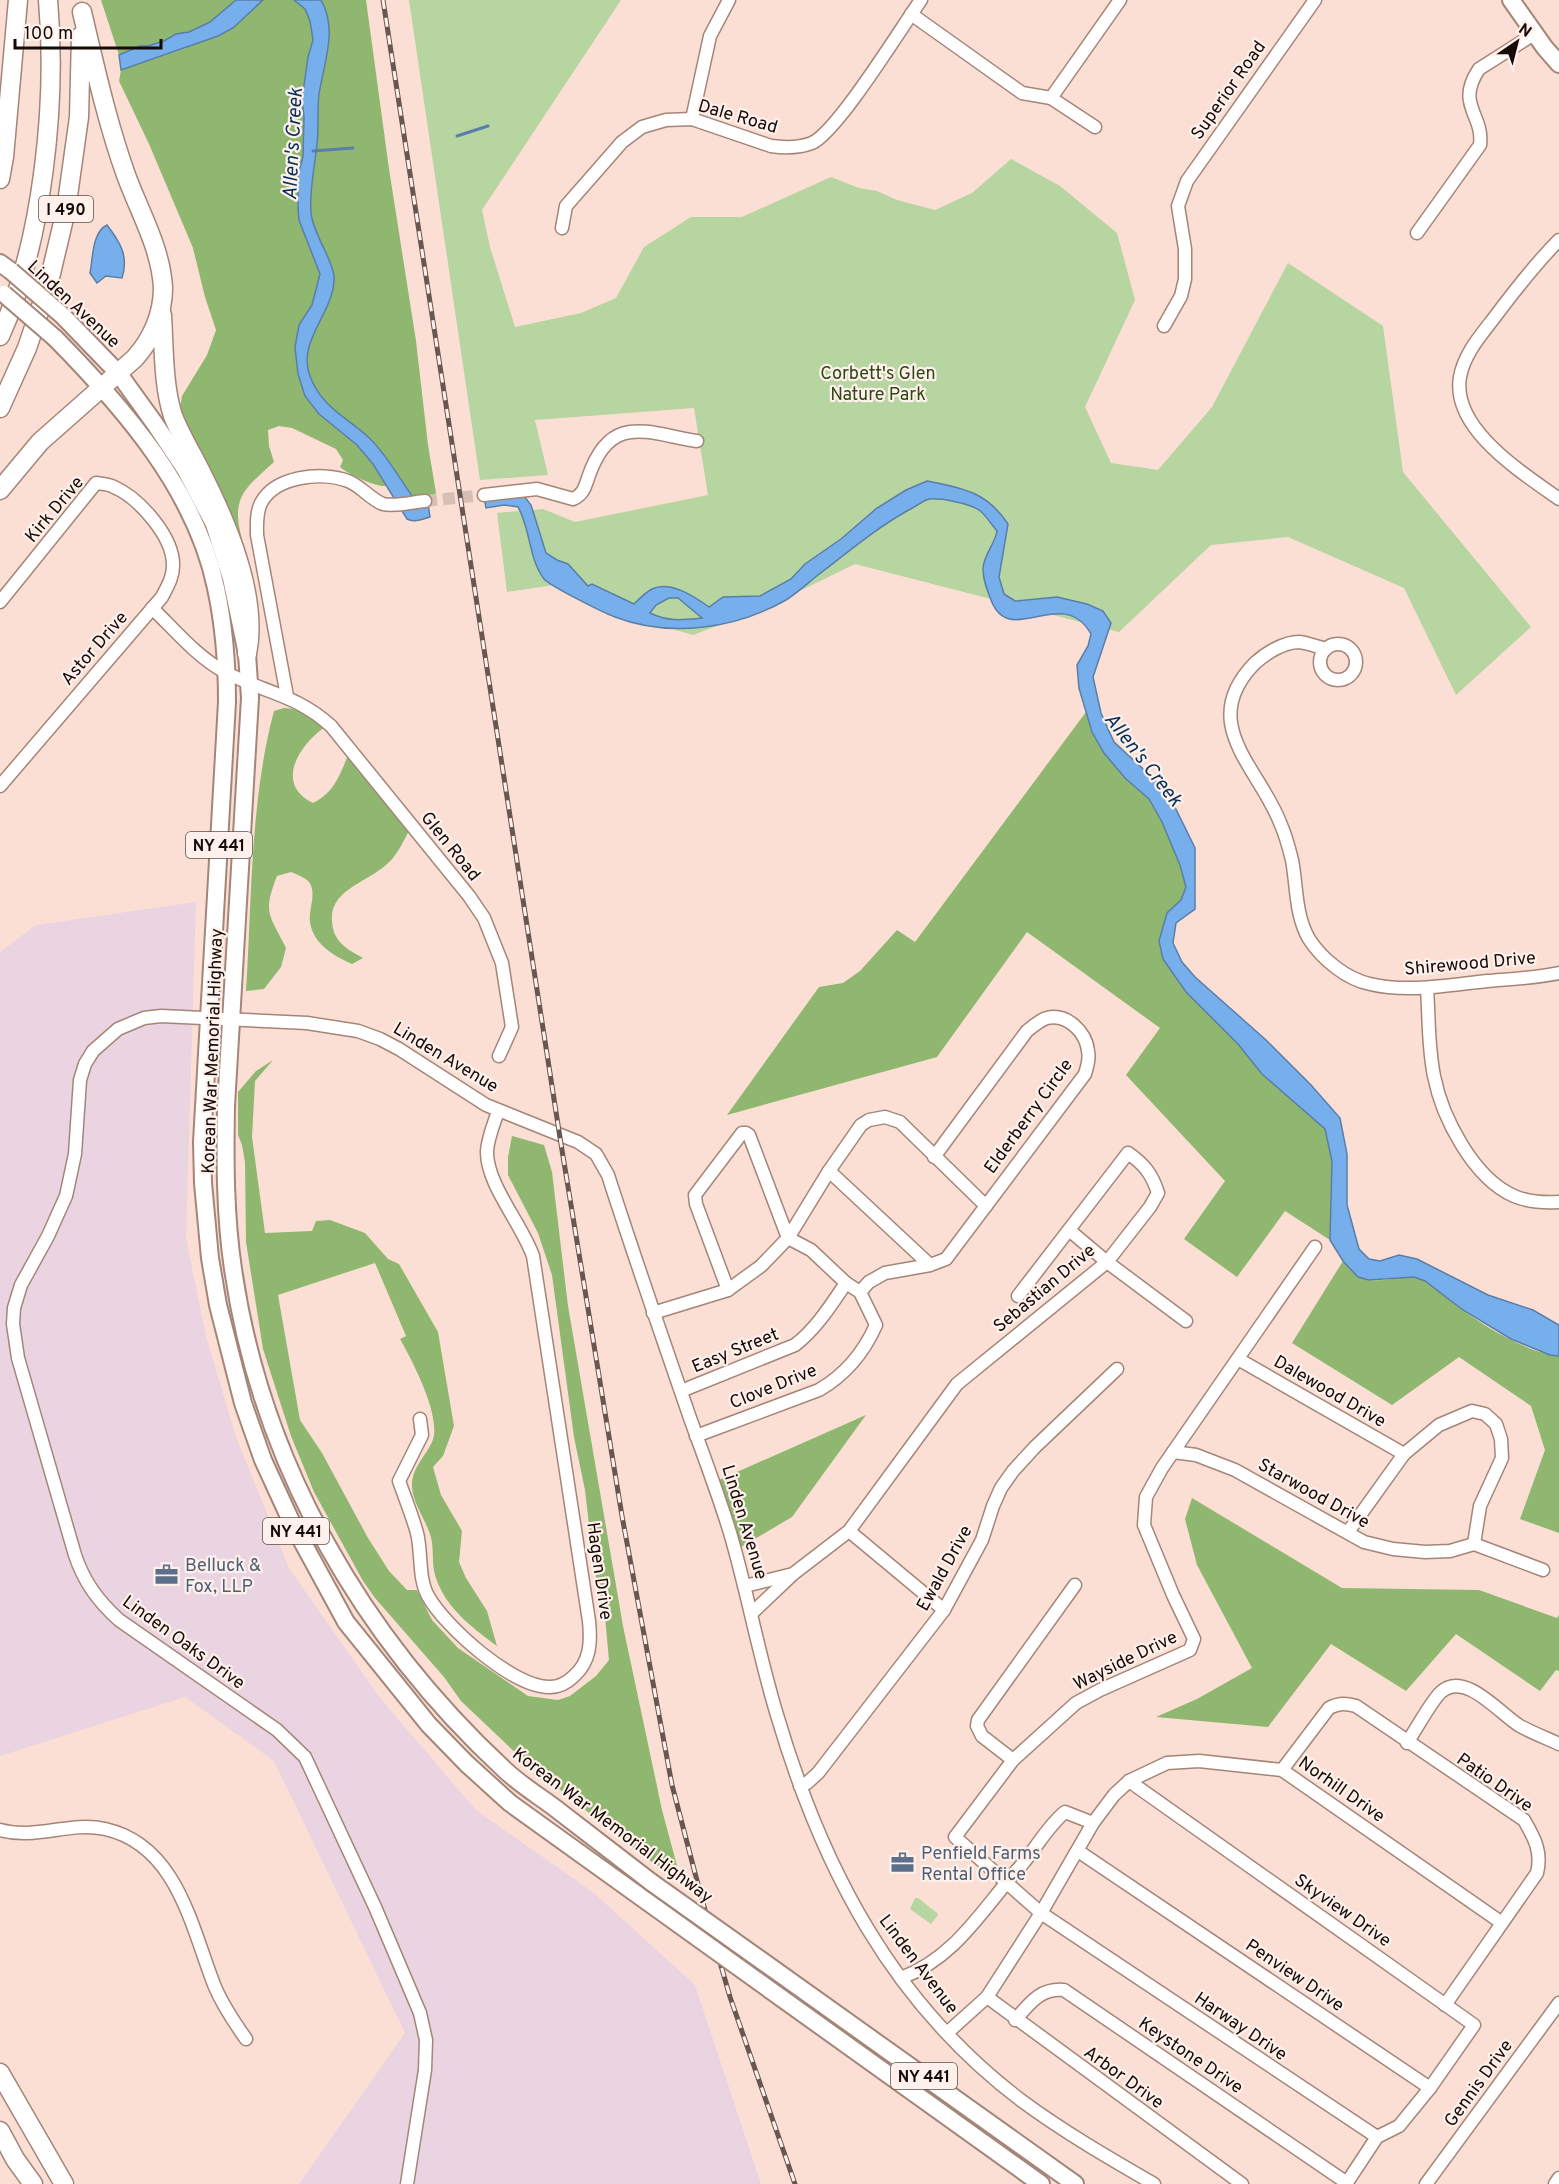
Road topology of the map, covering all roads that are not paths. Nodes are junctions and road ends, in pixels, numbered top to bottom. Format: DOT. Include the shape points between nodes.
graph roads {
  1 [pos="18,0"];
  2 [pos="48,0"];
  3 [pos="729,0"];
  4 [pos="921,0"];
  5 [pos="1120,0"];
  6 [pos="1315,0"];
  7 [pos="1511,0"];
  8 [pos="81,6"];
  9 [pos="911,14"];
  10 [pos="1534,34"];
  11 [pos="1559,64"];
  12 [pos="1051,98"];
  13 [pos="692,119"];
  14 [pos="1095,127"];
  15 [pos="2,160"];
  16 [pos="0,179"];
  17 [pos="562,228"];
  18 [pos="1417,233"];
  19 [pos="1559,240"];
  20 [pos="5,267"];
  21 [pos="2,292"];
  22 [pos="161,307"];
  23 [pos="1164,326"];
  24 [pos="0,336"];
  25 [pos="119,374"];
  26 [pos="103,387"];
  27 [pos="0,408"];
  28 [pos="697,441"];
  29 [pos="0,490"];
  30 [pos="484,495"];
  31 [pos="1559,499"];
  32 [pos="422,502"];
  33 [pos="0,602"];
  34 [pos="152,608"];
  35 [pos="1326,649"];
  36 [pos="248,654"];
  37 [pos="226,672"];
  38 [pos="251,684"];
  39 [pos="287,696"];
  40 [pos="0,786"];
  41 [pos="1559,973"];
  42 [pos="1427,988"];
  43 [pos="209,1017"];
  44 [pos="231,1019"];
  45 [pos="499,1056"];
  46 [pos="498,1111"];
  47 [pos="934,1157"];
  48 [pos="829,1170"];
  49 [pos="1559,1202"];
  50 [pos="986,1206"];
  51 [pos="1069,1230"];
  52 [pos="788,1238"];
  53 [pos="1315,1247"];
  54 [pos="1107,1262"];
  55 [pos="930,1265"];
  56 [pos="846,1283"];
  57 [pos="728,1290"];
  58 [pos="860,1292"];
  59 [pos="1018,1296"];
  60 [pos="653,1312"];
  61 [pos="1186,1321"];
  62 [pos="1238,1359"];
  63 [pos="1117,1369"];
  64 [pos="681,1391"];
  65 [pos="420,1419"];
  66 [pos="696,1436"];
  67 [pos="1173,1452"];
  68 [pos="1404,1454"];
  69 [pos="849,1531"];
  70 [pos="1348,1532"];
  71 [pos="1474,1544"];
  72 [pos="1543,1570"];
  73 [pos="793,1574"];
  74 [pos="1075,1585"];
  75 [pos="745,1586"];
  76 [pos="944,1610"];
  77 [pos="752,1613"];
  78 [pos="1407,1743"];
  79 [pos="1559,1744"];
  80 [pos="1013,1760"];
  81 [pos="1282,1770"];
  82 [pos="1129,1781"];
  83 [pos="800,1786"];
  84 [pos="1093,1823"];
  85 [pos="0,1830"];
  86 [pos="1078,1851"];
  87 [pos="1005,1884"];
  88 [pos="1041,1913"];
  89 [pos="1502,1923"];
  90 [pos="901,1978"];
  91 [pos="987,1997"];
  92 [pos="1559,2003"];
  93 [pos="1444,2005"];
  94 [pos="1015,2020"];
  95 [pos="947,2033"];
  96 [pos="246,2039"];
  97 [pos="0,2073"];
  98 [pos="1430,2088"];
  99 [pos="0,2131"];
  100 [pos="1377,2137"];
  101 [pos="1559,2178"];
  102 [pos="63,2182"];
  103 [pos="33,2184"];
  104 [pos="407,2184"];
  105 [pos="1041,2184"];
  106 [pos="1075,2184"];
  107 [pos="1154,2184"];
  108 [pos="1242,2184"];
  109 [pos="1346,2184"];
  110 [pos="1426,2184"];
  111 [pos="1555,2184"];
  1 -- 15 [label="highway"];
  2 -- 24 [label="highway, I 490" via="50,85 44,170 29,247"];
  3 -- 13 [label="street" via="710,36"];
  4 -- 9 [label="street, Dale Road"];
  5 -- 12 [label="street"];
  6 -- 23 [label="street, Superior Road" via="1184,187 1178,206 1185,279 1181,296"];
  7 -- 10 [label="main road"];
  8 -- 22 [label="highway" via="109,122 162,272"];
  8 -- 27 [label="highway, I 490" via="79,117 66,210 48,286 27,348"];
  9 -- 12 [label="street" via="1022,93"];
  9 -- 13 [label="street, Dale Road" via="850,103 825,134 813,142 792,148 771,146"];
  10 -- 11 [label="main road"];
  10 -- 18 [label="street" via="1479,69 1473,78 1469,99 1481,134 1480,145"];
  12 -- 14 [label="street"];
  13 -- 17 [label="street, Dale Road" via="652,123 632,133 566,206"];
  15 -- 16 [label="highway"];
  19 -- 31 [label="street" via="1529,271 1470,352 1459,390 1467,414 1481,435 1517,470"];
  20 -- 25 [label="main road, Linden Avenue / NY 441, bridge" via="63,316"];
  21 -- 26 [label="main road, NY 441, bridge"];
  22 -- 25 [label="highway" via="145,347"];
  22 -- 36 [label="highway" via="173,416 215,500 237,557 249,609"];
  25 -- 26 [label="highway"];
  25 -- 36 [label="main road, Korean War Memorial Highway / NY 441" via="185,469 214,524"];
  26 -- 29 [label="highway" via="40,442"];
  26 -- 37 [label="main road, Korean War Memorial Highway / NY 441" via="150,447 193,521 216,588"];
  28 -- 30 [label="street" via="648,430 618,436 600,450 584,490 573,499 537,489"];
  32 -- 39 [label="street" via="380,502 354,484 333,478 302,477 278,485 266,496 260,505 257,535"];
  33 -- 34 [label="street, Kirk Drive" via="96,483 112,486 142,507 171,551 170,581"];
  34 -- 37 [label="street, Astor Drive" via="206,660"];
  34 -- 40 [label="street, Astor Drive"];
  35 -- 42 [label="street, Shirewood Drive" via="1300,642 1283,646 1256,662 1233,699 1233,735 1281,822 1292,861 1299,912 1310,939 1333,965 1350,977 1369,984"];
  36 -- 38 [label="main road, Korean War Memorial Highway / NY 441"];
  37 -- 38 [label="street, Glen Road"];
  37 -- 43 [label="main road, Korean War Memorial Highway / NY 441"];
  38 -- 39 [label="street, Glen Road"];
  38 -- 44 [label="main road, Korean War Memorial Highway / NY 441"];
  39 -- 45 [label="street, Glen Road" via="331,726 484,918 502,963 512,1027"];
  41 -- 42 [label="street, Shirewood Drive"];
  42 -- 49 [label="street" via="1433,1075 1453,1130 1481,1170 1512,1195 1529,1201"];
  43 -- 44 [label="street, Linden Avenue"];
  43 -- 104 [label="street, Linden Oaks Drive" via="161,1016 129,1023 106,1038 85,1064 66,1197 18,1290 15,1341 75,1555 91,1590 119,1620 291,1741 305,1757 380,1918 420,2013 426,2040"];
  43 -- 105 [label="main road, Korean War Memorial Highway / NY 441, bridge" via="202,1183 214,1282 230,1357 263,1460 346,1622 429,1725 510,1803"];
  44 -- 46 [label="street, Linden Avenue" via="334,1026 380,1038"];
  44 -- 106 [label="main road, Korean War Memorial Highway / NY 441, bridge" via="225,1166 228,1235 258,1382 281,1450 312,1518 391,1646 436,1701 508,1773 651,1882"];
  46 -- 60 [label="street, Linden Avenue" via="571,1139 602,1163"];
  46 -- 65 [label="street, Hagen Drive" via="489,1140 489,1167 533,1256 590,1621 586,1660 579,1672 560,1685 537,1686 497,1664 452,1627 427,1594 417,1533 399,1481 422,1435"];
  47 -- 48 [label="street" via="900,1122 876,1118 861,1125"];
  47 -- 50 [label="street"];
  47 -- 50 [label="street, Elderberry Circle" via="1027,1031 1047,1018 1058,1017 1077,1027 1088,1050 1085,1074"];
  48 -- 52 [label="street"];
  48 -- 55 [label="street"];
  50 -- 55 [label="street, Elderberry Circle" via="946,1259"];
  51 -- 54 [label="street"];
  51 -- 54 [label="street, Sebastian Drive" via="1128,1153 1142,1162 1158,1193"];
  51 -- 59 [label="street, Sebastian Drive"];
  52 -- 56 [label="street" via="811,1250"];
  52 -- 57 [label="street" via="761,1266"];
  52 -- 57 [label="street" via="749,1135 742,1133 696,1196"];
  53 -- 62 [label="street, Wayside Drive"];
  54 -- 61 [label="street"];
  54 -- 69 [label="street, Sebastian Drive" via="957,1384"];
  55 -- 58 [label="street, Elderberry Circle" via="885,1274"];
  56 -- 58 [label="street"];
  56 -- 64 [label="street, Easy Street" via="795,1345"];
  57 -- 60 [label="street"];
  58 -- 66 [label="street, Clove Drive" via="876,1325 858,1357 829,1384"];
  60 -- 64 [label="street, Linden Avenue"];
  62 -- 67 [label="street, Wayside Drive"];
  62 -- 68 [label="street, Dalewood Drive"];
  63 -- 76 [label="street, Ewald Drive" via="1013,1471 1001,1488 982,1540"];
  64 -- 66 [label="street, Linden Avenue"];
  66 -- 75 [label="street, Linden Avenue"];
  67 -- 70 [label="street, Starwood Drive" via="1196,1455 1235,1470"];
  67 -- 80 [label="street, Wayside Drive" via="1146,1497 1144,1525 1194,1639 1190,1650 1076,1703"];
  68 -- 70 [label="street"];
  68 -- 71 [label="street" via="1439,1425 1472,1411 1485,1414 1496,1424 1502,1458 1480,1506"];
  69 -- 73 [label="street, Sebastian Drive"];
  69 -- 76 [label="street"];
  70 -- 71 [label="street, Starwood Drive" via="1364,1542 1425,1552 1450,1551"];
  71 -- 72 [label="street"];
  73 -- 75 [label="street, Sebastian Drive"];
  73 -- 77 [label="street, Sebastian Drive"];
  74 -- 80 [label="street" via="978,1720 976,1726 982,1736"];
  75 -- 77 [label="street, Linden Avenue"];
  76 -- 83 [label="street, Ewald Drive" via="818,1773"];
  77 -- 83 [label="street, Linden Avenue" via="777,1716"];
  78 -- 79 [label="street" via="1441,1691 1462,1686 1472,1689 1519,1726"];
  78 -- 81 [label="street, Patio Drive" via="1356,1706 1337,1704 1329,1708"];
  78 -- 89 [label="street, Patio Drive" via="1524,1820 1533,1835 1539,1848 1537,1873"];
  80 -- 87 [label="street, Wayside Drive" via="955,1837"];
  81 -- 82 [label="street, Norhill Drive" via="1199,1761 1167,1763"];
  81 -- 89 [label="street, Norhill Drive"];
  82 -- 84 [label="street, Norhill Drive"];
  82 -- 93 [label="street, Skyview Drive"];
  83 -- 90 [label="street, Linden Avenue" via="842,1887"];
  84 -- 86 [label="street, Norhill Drive"];
  84 -- 87 [label="street" via="1065,1812"];
  85 -- 96 [label="street" via="33,1834 95,1827 126,1836 145,1850 166,1871 181,1895 218,1992"];
  86 -- 88 [label="street, Norhill Drive"];
  86 -- 98 [label="street, Penview Drive"];
  87 -- 88 [label="street, Harway Drive"];
  87 -- 90 [label="street" via="945,1954"];
  88 -- 91 [label="street, Norhill Drive"];
  88 -- 100 [label="street, Harway Drive"];
  89 -- 93 [label="street, Patio Drive"];
  90 -- 95 [label="street, Linden Avenue"];
  91 -- 94 [label="street, Arbor Drive"];
  91 -- 95 [label="street, Norhill Drive"];
  92 -- 110 [label="street, Gennis Drive"];
  93 -- 98 [label="street, Skyview Drive" via="1474,2025"];
  94 -- 108 [label="street, Arbor Drive"];
  94 -- 109 [label="street, Keystone Drive" via="1035,1997 1054,1989 1064,1990"];
  95 -- 107 [label="street, Linden Avenue" via="1021,2100"];
  97 -- 102 [label="highway"];
  98 -- 100 [label="street" via="1399,2126"];
  99 -- 103 [label="highway"];
  100 -- 109 [label="street"];
  101 -- 111 [label="street"];
}
